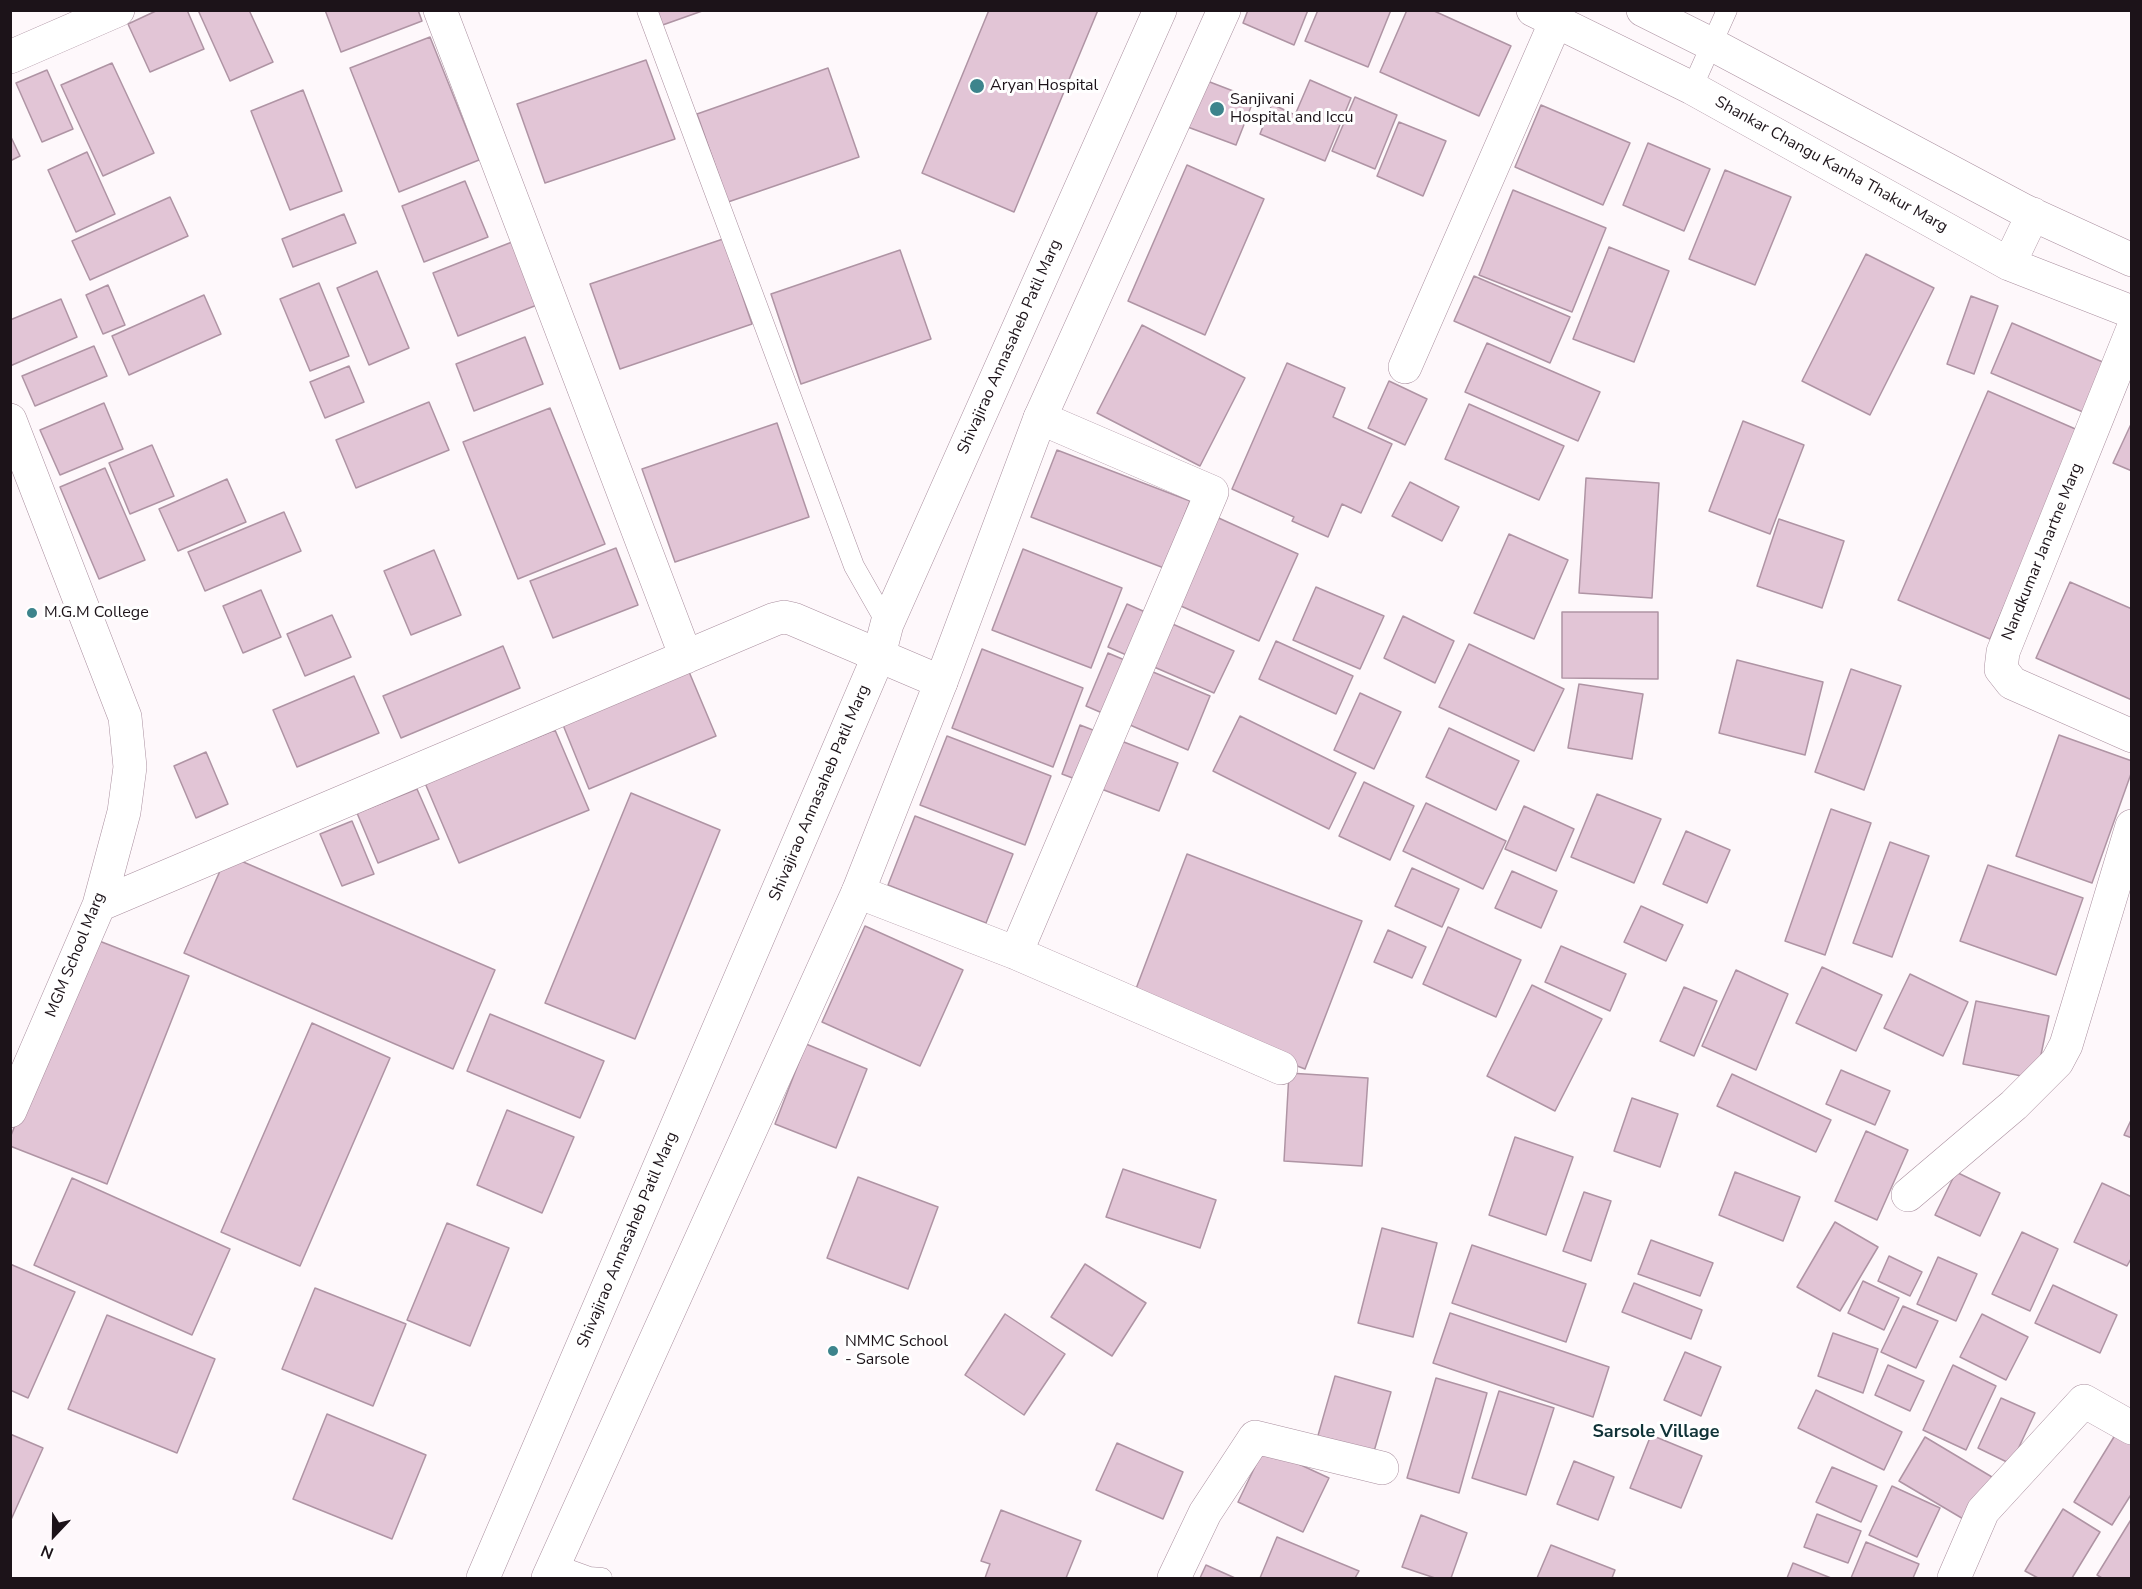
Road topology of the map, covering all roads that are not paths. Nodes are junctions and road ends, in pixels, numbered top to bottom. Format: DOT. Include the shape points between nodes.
graph roads {
  1 [pos="118,10"];
  2 [pos="440,10"];
  3 [pos="647,10"];
  4 [pos="1160,10"];
  5 [pos="1224,10"];
  6 [pos="1643,10"];
  7 [pos="1726,10"];
  8 [pos="1544,16"];
  9 [pos="1711,44"];
  10 [pos="10,57"];
  11 [pos="1692,88"];
  12 [pos="2032,214"];
  13 [pos="2132,260"];
  14 [pos="2009,264"];
  15 [pos="2132,312"];
  16 [pos="2132,331"];
  17 [pos="1405,367"];
  18 [pos="1040,418"];
  19 [pos="10,420"];
  20 [pos="887,624"];
  21 [pos="879,655"];
  22 [pos="686,657"];
  23 [pos="941,682"];
  24 [pos="2132,736"];
  25 [pos="2132,826"];
  26 [pos="858,892"];
  27 [pos="99,905"];
  28 [pos="1016,954"];
  29 [pos="1281,1068"];
  30 [pos="10,1111"];
  31 [pos="1908,1195"];
  32 [pos="2132,1428"];
  33 [pos="1382,1468"];
  34 [pos="550,1571"];
  35 [pos="483,1578"];
  36 [pos="602,1578"];
  37 [pos="1174,1578"];
  38 [pos="1954,1578"];
  1 -- 10 [label="street"];
  2 -- 22 [label="street"];
  3 -- 20 [label="lane" via="854,566"];
  4 -- 20 [label="street, Shivajirao Annasaheb Patil Marg"];
  5 -- 18 [label="street"];
  6 -- 9 [label="street"];
  7 -- 9 [label="lane"];
  8 -- 11 [label="street, Shankar Changu Kanha Thakur Marg"];
  8 -- 17 [label="street"];
  9 -- 11 [label="lane"];
  9 -- 12 [label="street"];
  11 -- 14 [label="street, Shankar Changu Kanha Thakur Marg"];
  12 -- 13 [label="street"];
  12 -- 14 [label="street"];
  14 -- 15 [label="street, Shankar Changu Kanha Thakur Marg"];
  16 -- 24 [label="street, Nandkumar Janartne Marg" via="2003,652 2001,669 2012,683"];
  18 -- 23 [label="street"];
  18 -- 28 [label="street" via="1212,492"];
  19 -- 27 [label="street, MGM School Marg" via="125,717 130,767 124,812"];
  20 -- 21 [label="street, Shivajirao Annasaheb Patil Marg"];
  21 -- 22 [label="street" via="784,617"];
  21 -- 23 [label="street"];
  21 -- 35 [label="street, Shivajirao Annasaheb Patil Marg"];
  22 -- 27 [label="street"];
  23 -- 26 [label="street"];
  25 -- 31 [label="street" via="2066,1045 2057,1062 2014,1105"];
  26 -- 28 [label="street"];
  26 -- 34 [label="street"];
  27 -- 30 [label="street, MGM School Marg"];
  28 -- 29 [label="street"];
  32 -- 38 [label="street" via="2084,1401 1983,1511"];
  33 -- 37 [label="street" via="1255,1437 1205,1513"];
  34 -- 36 [label="lane"];
}
